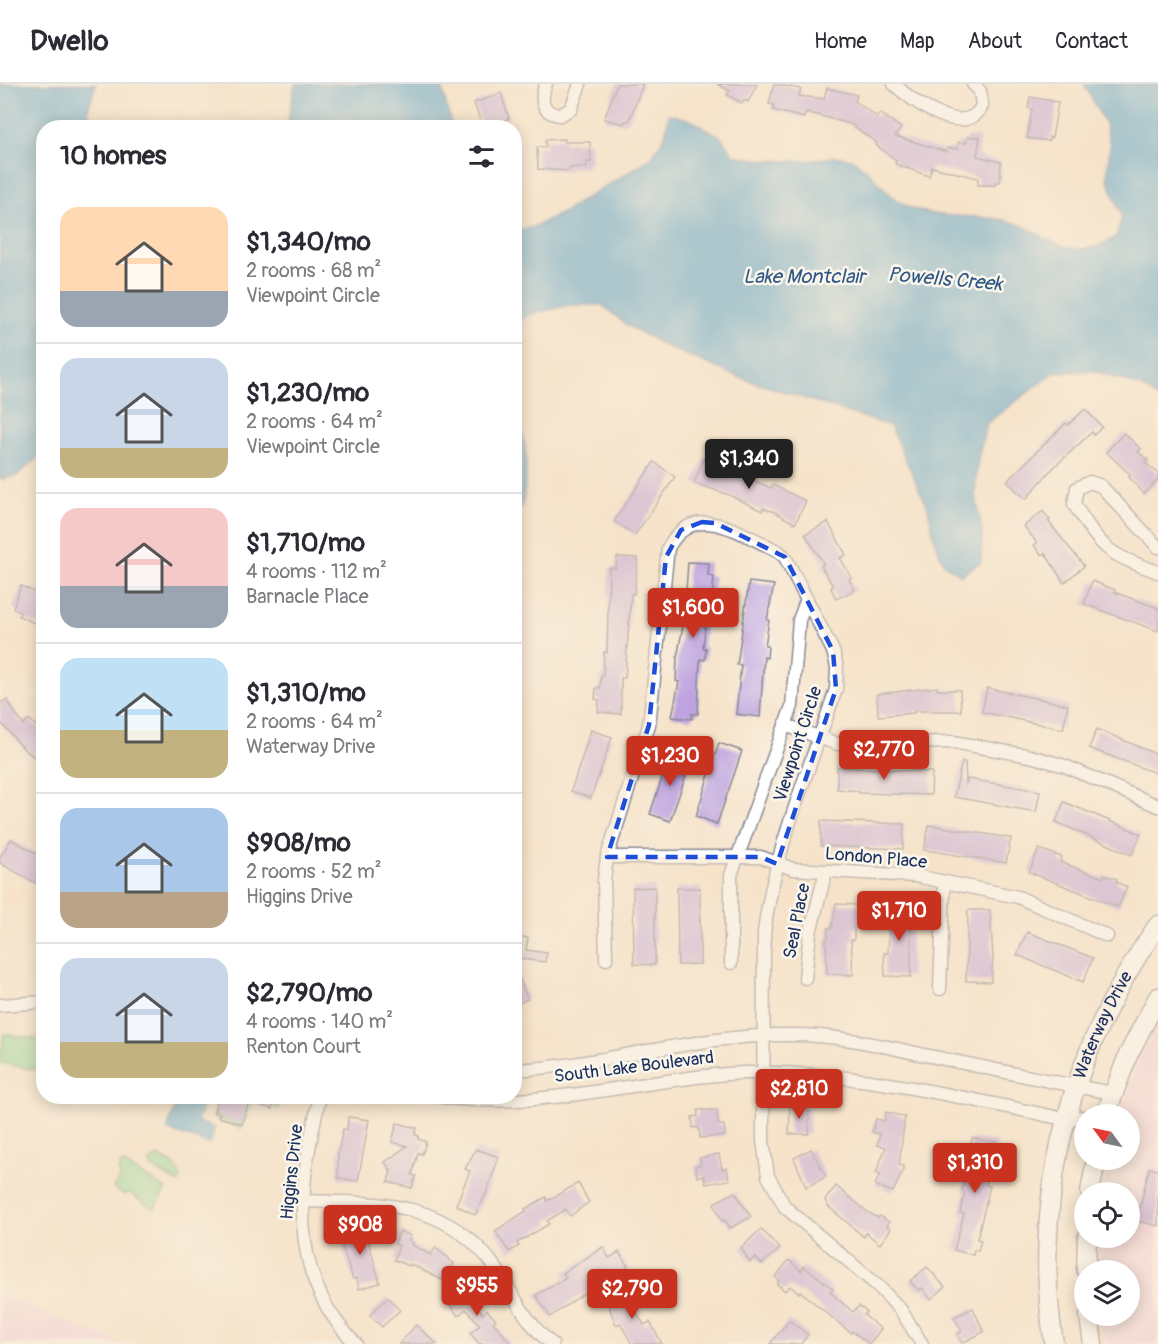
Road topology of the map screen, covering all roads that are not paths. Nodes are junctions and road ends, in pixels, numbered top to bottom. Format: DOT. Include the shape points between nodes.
graph roads {
  1 [pos="546,84"];
  2 [pos="580,84"];
  3 [pos="894,84"];
  4 [pos="973,84"];
  5 [pos="1158,547"];
  6 [pos="1158,572"];
  7 [pos="807,599"];
  8 [pos="785,725"];
  9 [pos="820,739"];
  10 [pos="1158,807"];
  11 [pos="607,857"];
  12 [pos="736,857"];
  13 [pos="777,864"];
  14 [pos="826,871"];
  15 [pos="944,883"];
  16 [pos="1158,925"];
  17 [pos="1107,936"];
  18 [pos="606,959"];
  19 [pos="731,963"];
  20 [pos="806,978"];
  21 [pos="940,989"];
  22 [pos="1158,997"];
  23 [pos="36,1003"];
  24 [pos="0,1005"];
  25 [pos="764,1035"];
  26 [pos="522,1069"];
  27 [pos="764,1073"];
  28 [pos="1075,1086"];
  29 [pos="1113,1093"];
  30 [pos="522,1098"];
  31 [pos="319,1104"];
  32 [pos="1109,1104"];
  33 [pos="1074,1118"];
  34 [pos="1065,1119"];
  35 [pos="303,1201"];
  36 [pos="1090,1326"];
  37 [pos="356,1344"];
  38 [pos="552,1344"];
  39 [pos="922,1344"];
  40 [pos="1054,1344"];
  41 [pos="1093,1344"];
  1 -- 2 [label="street" via="542,103 547,110 560,115 571,109"];
  3 -- 4 [label="street" via="924,107 963,120 973,118 982,106 980,91"];
  5 -- 6 [label="street" via="1101,486 1090,482 1077,488 1074,504 1098,540 1119,558"];
  7 -- 8 [label="street" via="799,620 792,706"];
  7 -- 9 [label="street, Viewpoint Circle" via="833,651 837,668 836,689"];
  7 -- 11 [label="street, Viewpoint Circle" via="785,557 715,522 691,525 674,538 666,557 649,725"];
  8 -- 9 [label="street"];
  8 -- 12 [label="street"];
  9 -- 10 [label="street" via="855,745 953,742 1030,756 1065,766"];
  9 -- 13 [label="street, Viewpoint Circle"];
  11 -- 12 [label="street"];
  11 -- 18 [label="street, Viewpoint Circle"];
  12 -- 13 [label="street" via="761,858"];
  12 -- 19 [label="street" via="731,875"];
  13 -- 14 [label="street, London Place"];
  13 -- 25 [label="street, Viewpoint Circle" via="764,933"];
  14 -- 15 [label="street, London Place" via="916,876"];
  14 -- 20 [label="street, Seal Place" via="810,933"];
  15 -- 17 [label="street, London Place" via="1018,897"];
  15 -- 21 [label="street"];
  16 -- 28 [label="street, Waterway Drive" via="1113,997"];
  22 -- 29 [label="street, Waterway Drive"];
  23 -- 24 [label="street"];
  25 -- 26 [label="street, South Lake Boulevard" via="706,1040 570,1065"];
  25 -- 27 [label="street, Viewpoint Circle"];
  25 -- 28 [label="street, South Lake Boulevard" via="855,1041"];
  27 -- 30 [label="street, South Lake Boulevard"];
  27 -- 34 [label="street, South Lake Boulevard" via="837,1078 936,1093"];
  27 -- 39 [label="street, Viewpoint Circle" via="764,1159 776,1192 795,1217 878,1286 900,1309"];
  28 -- 29 [label="street, South Lake Boulevard"];
  28 -- 34 [label="street, Waterway Drive"];
  29 -- 32 [label="street, Waterway Drive"];
  31 -- 35 [label="street, Higgins Drive"];
  33 -- 34 [label="street, South Lake Boulevard"];
  34 -- 40 [label="street, Waterway Drive" via="1047,1242"];
  35 -- 37 [label="street, Higgins Drive" via="304,1241 315,1286 327,1310"];
  35 -- 38 [label="street" via="386,1203 418,1210 448,1224 483,1253 522,1313"];
  36 -- 41 [label="street"];
}
